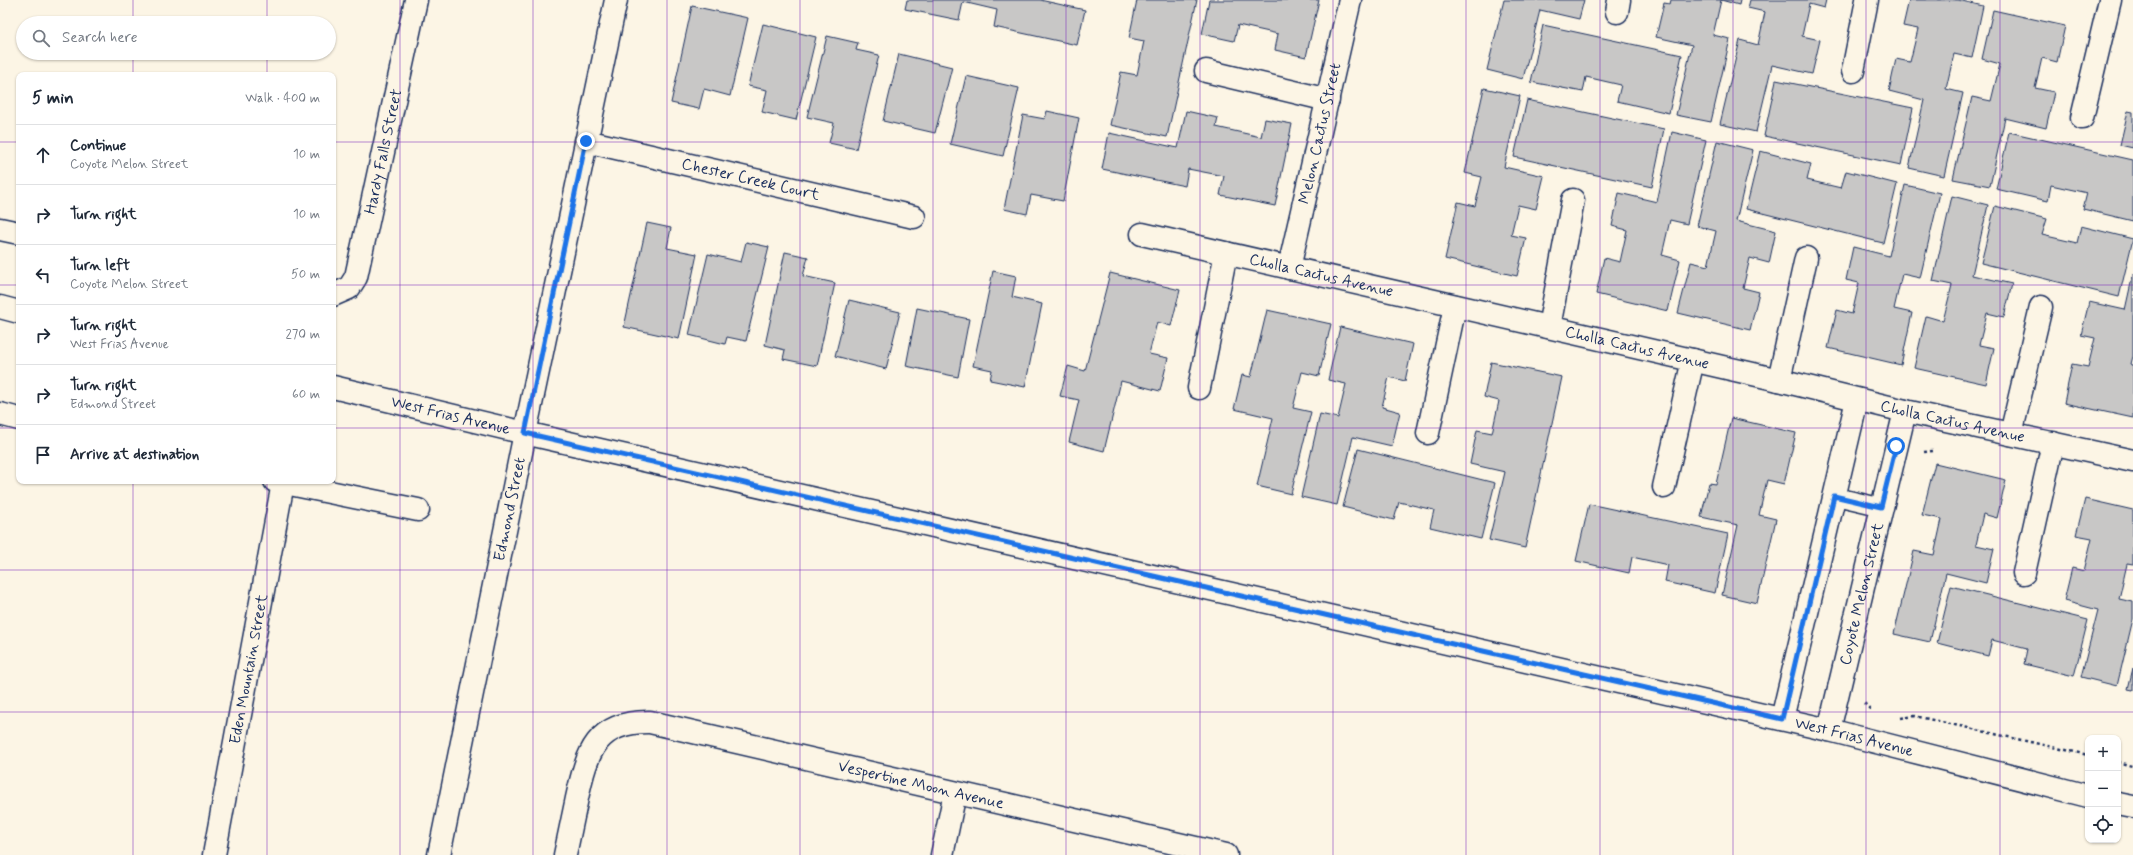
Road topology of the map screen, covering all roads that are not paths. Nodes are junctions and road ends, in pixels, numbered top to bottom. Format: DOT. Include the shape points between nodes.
graph roads {
  1 [pos="416,0"];
  2 [pos="616,0"];
  3 [pos="1350,0"];
  4 [pos="1867,0"];
  5 [pos="2110,0"];
  6 [pos="1853,70"];
  7 [pos="1206,71"];
  8 [pos="1328,100"];
  9 [pos="2082,118"];
  10 [pos="586,141"];
  11 [pos="1573,200"];
  12 [pos="914,217"];
  13 [pos="0,228"];
  14 [pos="16,232"];
  15 [pos="1142,234"];
  16 [pos="1226,253"];
  17 [pos="1806,258"];
  18 [pos="1289,268"];
  19 [pos="336,294"];
  20 [pos="1454,306"];
  21 [pos="2041,307"];
  22 [pos="0,308"];
  23 [pos="16,311"];
  24 [pos="1549,328"];
  25 [pos="1693,360"];
  26 [pos="1779,380"];
  27 [pos="336,388"];
  28 [pos="1199,388"];
  29 [pos="1857,400"];
  30 [pos="1905,411"];
  31 [pos="0,414"];
  32 [pos="16,418"];
  33 [pos="525,433"];
  34 [pos="1428,434"];
  35 [pos="2011,434"];
  36 [pos="2053,443"];
  37 [pos="2133,461"];
  38 [pos="279,484"];
  39 [pos="289,484"];
  40 [pos="1664,487"];
  41 [pos="1834,496"];
  42 [pos="1881,507"];
  43 [pos="418,510"];
  44 [pos="2024,573"];
  45 [pos="1782,719"];
  46 [pos="1829,730"];
  47 [pos="955,792"];
  48 [pos="2085,795"];
  49 [pos="2121,805"];
  50 [pos="2133,808"];
  51 [pos="214,855"];
  52 [pos="439,855"];
  53 [pos="565,855"];
  54 [pos="942,855"];
  55 [pos="1226,855"];
  1 -- 19 [label="street, Hardy Falls Street" via="356,277 348,288"];
  2 -- 10 [label="street, Edmond Street"];
  3 -- 8 [label="street, Melon Cactus Street"];
  4 -- 6 [label="street"];
  5 -- 9 [label="street"];
  7 -- 8 [label="street"];
  8 -- 18 [label="street, Melon Cactus Street"];
  10 -- 12 [label="street, Chester Creek Court"];
  10 -- 33 [label="street, Edmond Street"];
  11 -- 24 [label="street"];
  13 -- 14 [label="street"];
  15 -- 16 [label="street, Cholla Cactus Avenue"];
  16 -- 18 [label="street, Cholla Cactus Avenue"];
  16 -- 28 [label="street"];
  17 -- 26 [label="street"];
  18 -- 20 [label="street, Cholla Cactus Avenue"];
  20 -- 24 [label="street, Cholla Cactus Avenue"];
  20 -- 34 [label="street"];
  21 -- 35 [label="street"];
  22 -- 23 [label="street"];
  24 -- 25 [label="street, Cholla Cactus Avenue"];
  25 -- 26 [label="street, Cholla Cactus Avenue"];
  25 -- 40 [label="street"];
  26 -- 29 [label="street, Cholla Cactus Avenue"];
  27 -- 33 [label="street, West Frias Avenue"];
  29 -- 30 [label="street, Cholla Cactus Avenue"];
  29 -- 41 [label="street"];
  30 -- 35 [label="street, Cholla Cactus Avenue"];
  30 -- 42 [label="street, Coyote Melon Street"];
  31 -- 32 [label="street"];
  33 -- 45 [label="street, West Frias Avenue"];
  33 -- 52 [label="street, Edmond Street"];
  35 -- 36 [label="street, Cholla Cactus Avenue"];
  36 -- 37 [label="street, Cholla Cactus Avenue"];
  36 -- 44 [label="street"];
  38 -- 51 [label="street, Eden Mountain Street"];
  39 -- 43 [label="street"];
  41 -- 42 [label="lane"];
  41 -- 45 [label="street"];
  42 -- 46 [label="street, Coyote Melon Street"];
  45 -- 46 [label="street, West Frias Avenue"];
  46 -- 48 [label="street, West Frias Avenue"];
  47 -- 53 [label="street, Vespertine Moon Avenue" via="650,722 632,722 617,727 600,738 584,766"];
  47 -- 54 [label="street"];
  47 -- 55 [label="street, Vespertine Moon Avenue"];
  49 -- 50 [label="street"];
}
